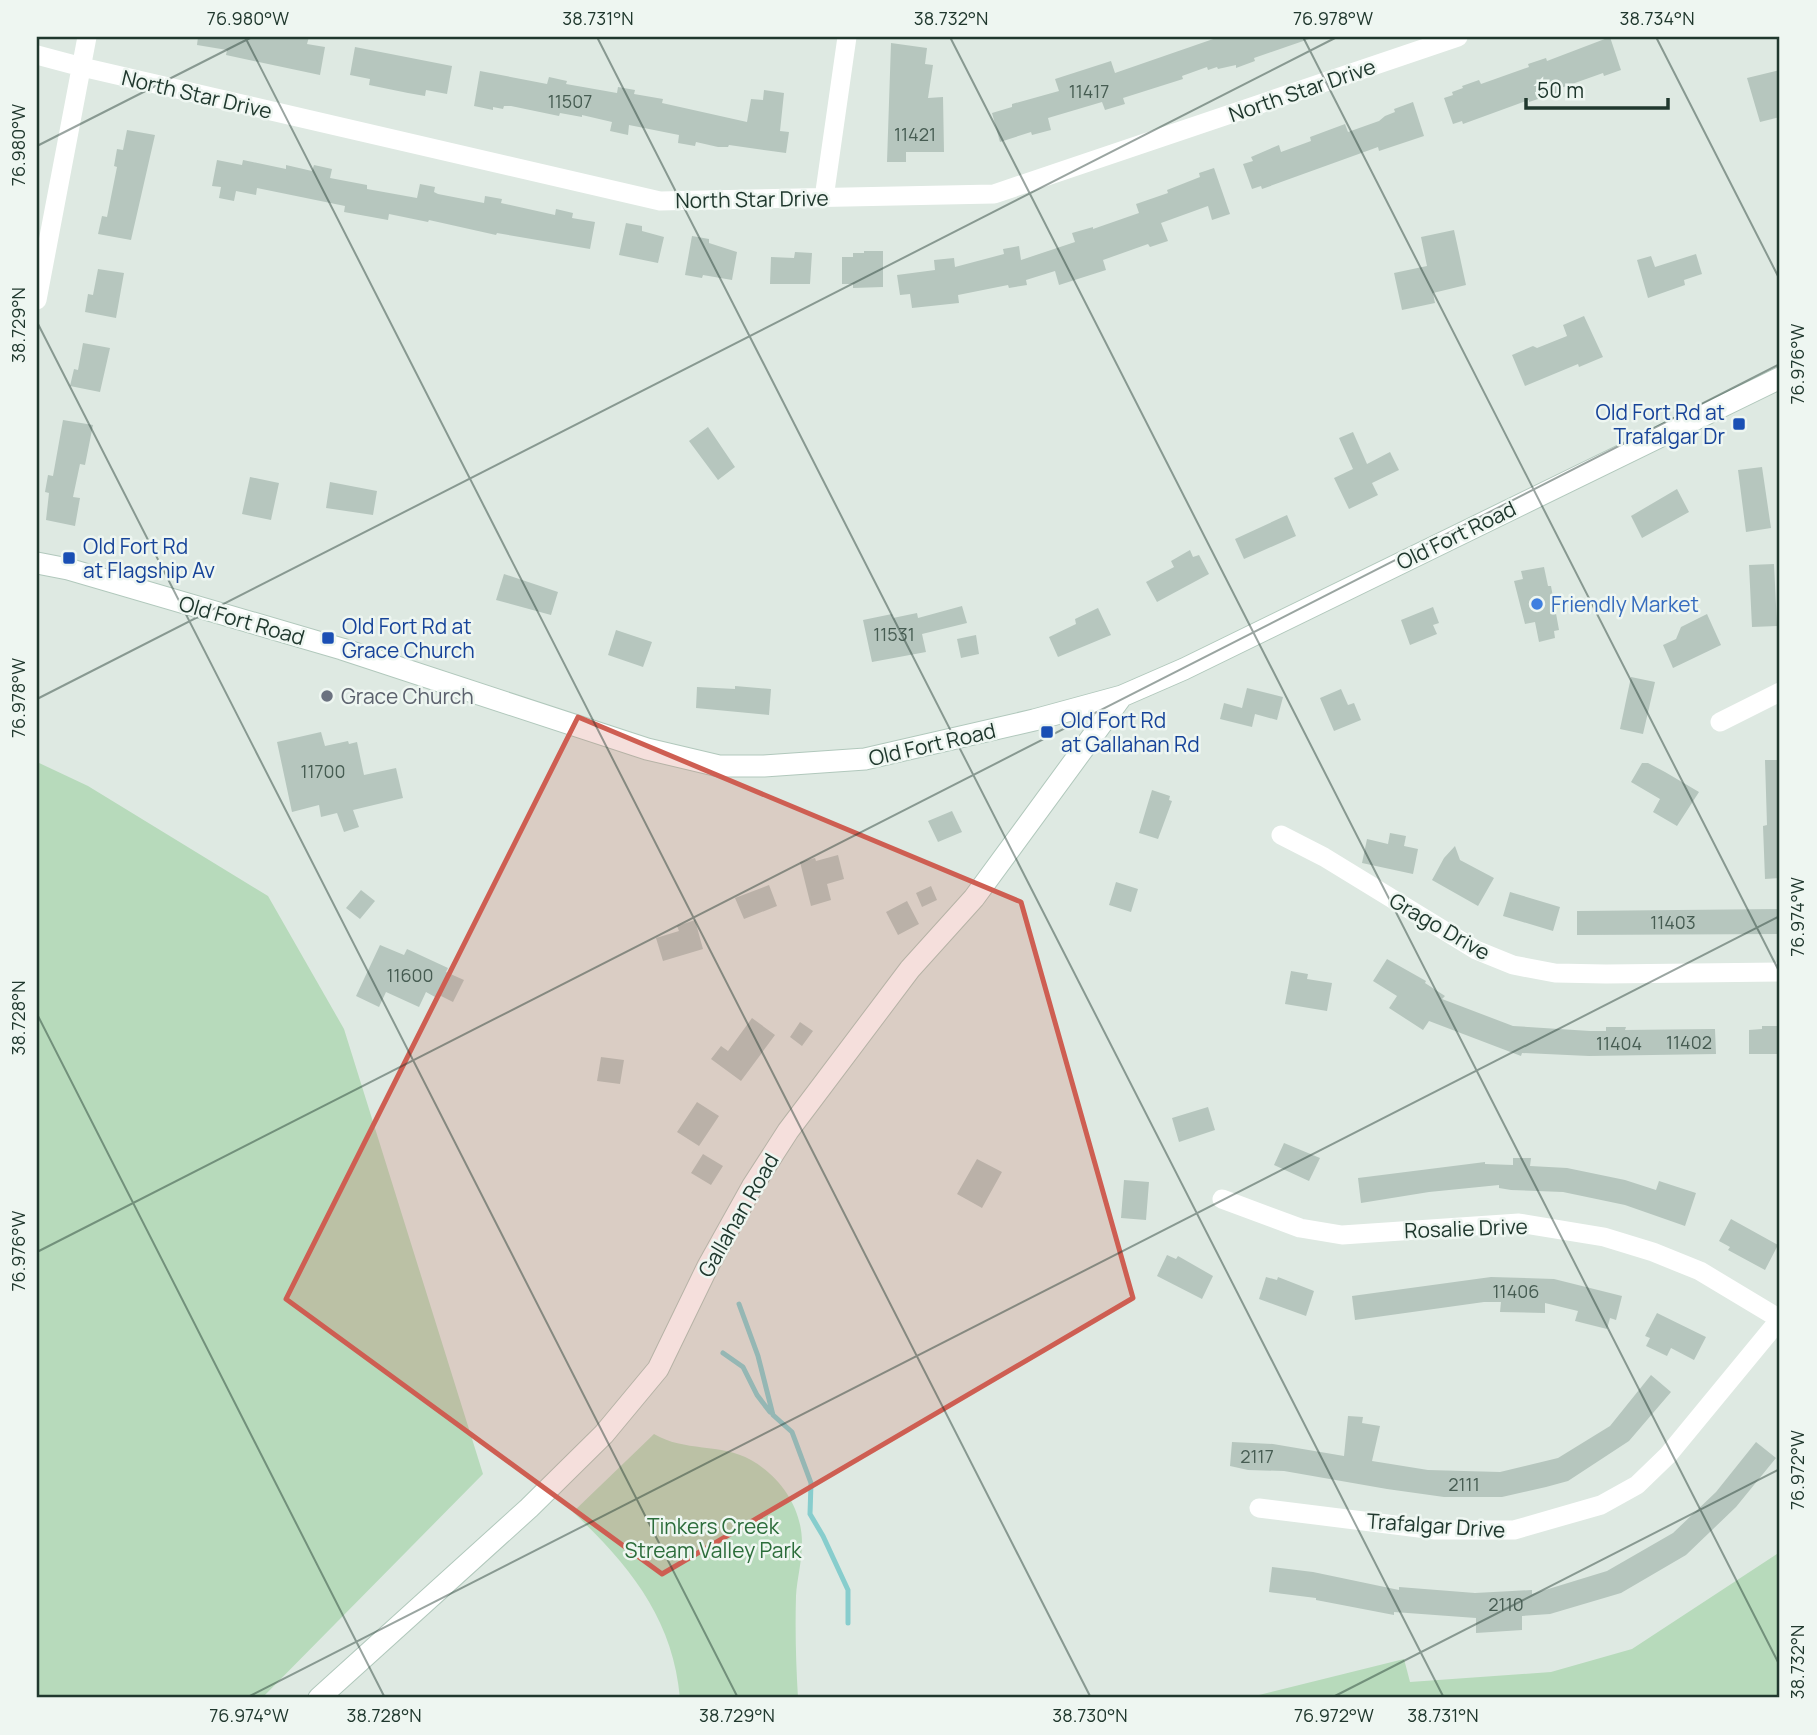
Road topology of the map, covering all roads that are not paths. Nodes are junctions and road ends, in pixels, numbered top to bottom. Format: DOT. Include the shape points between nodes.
graph roads {
  1 [pos="87,37"];
  2 [pos="847,37"];
  3 [pos="1458,37"];
  4 [pos="37,55"];
  5 [pos="82,67"];
  6 [pos="824,198"];
  7 [pos="37,300"];
  8 [pos="1780,378"];
  9 [pos="37,563"];
  10 [pos="1780,692"];
  11 [pos="1122,696"];
  12 [pos="1720,722"];
  13 [pos="1281,835"];
  14 [pos="1780,972"];
  15 [pos="1222,1199"];
  16 [pos="1780,1319"];
  17 [pos="1259,1508"];
  18 [pos="319,1698"];
  1 -- 5 [label="street"];
  2 -- 6 [label="street"];
  3 -- 6 [label="street, North Star Drive" via="995,194"];
  4 -- 5 [label="street, North Star Drive"];
  5 -- 6 [label="street, North Star Drive" via="660,201"];
  5 -- 7 [label="street"];
  8 -- 11 [label="main road, Old Fort Road"];
  9 -- 11 [label="main road, Old Fort Road" via="300,636 638,746 719,766 865,760"];
  10 -- 12 [label="street"];
  11 -- 18 [label="main road, Gallahan Road" via="974,898 910,969 788,1130 708,1266 658,1369 604,1434 548,1490"];
  13 -- 14 [label="street, Grago Drive" via="1476,950 1513,965 1555,973"];
  15 -- 16 [label="street, Rosalie Drive" via="1300,1228 1342,1235 1518,1223 1604,1237 1700,1271"];
  16 -- 17 [label="street, Trafalgar Drive" via="1668,1455 1636,1485 1601,1505 1514,1530 1435,1530"];
}
